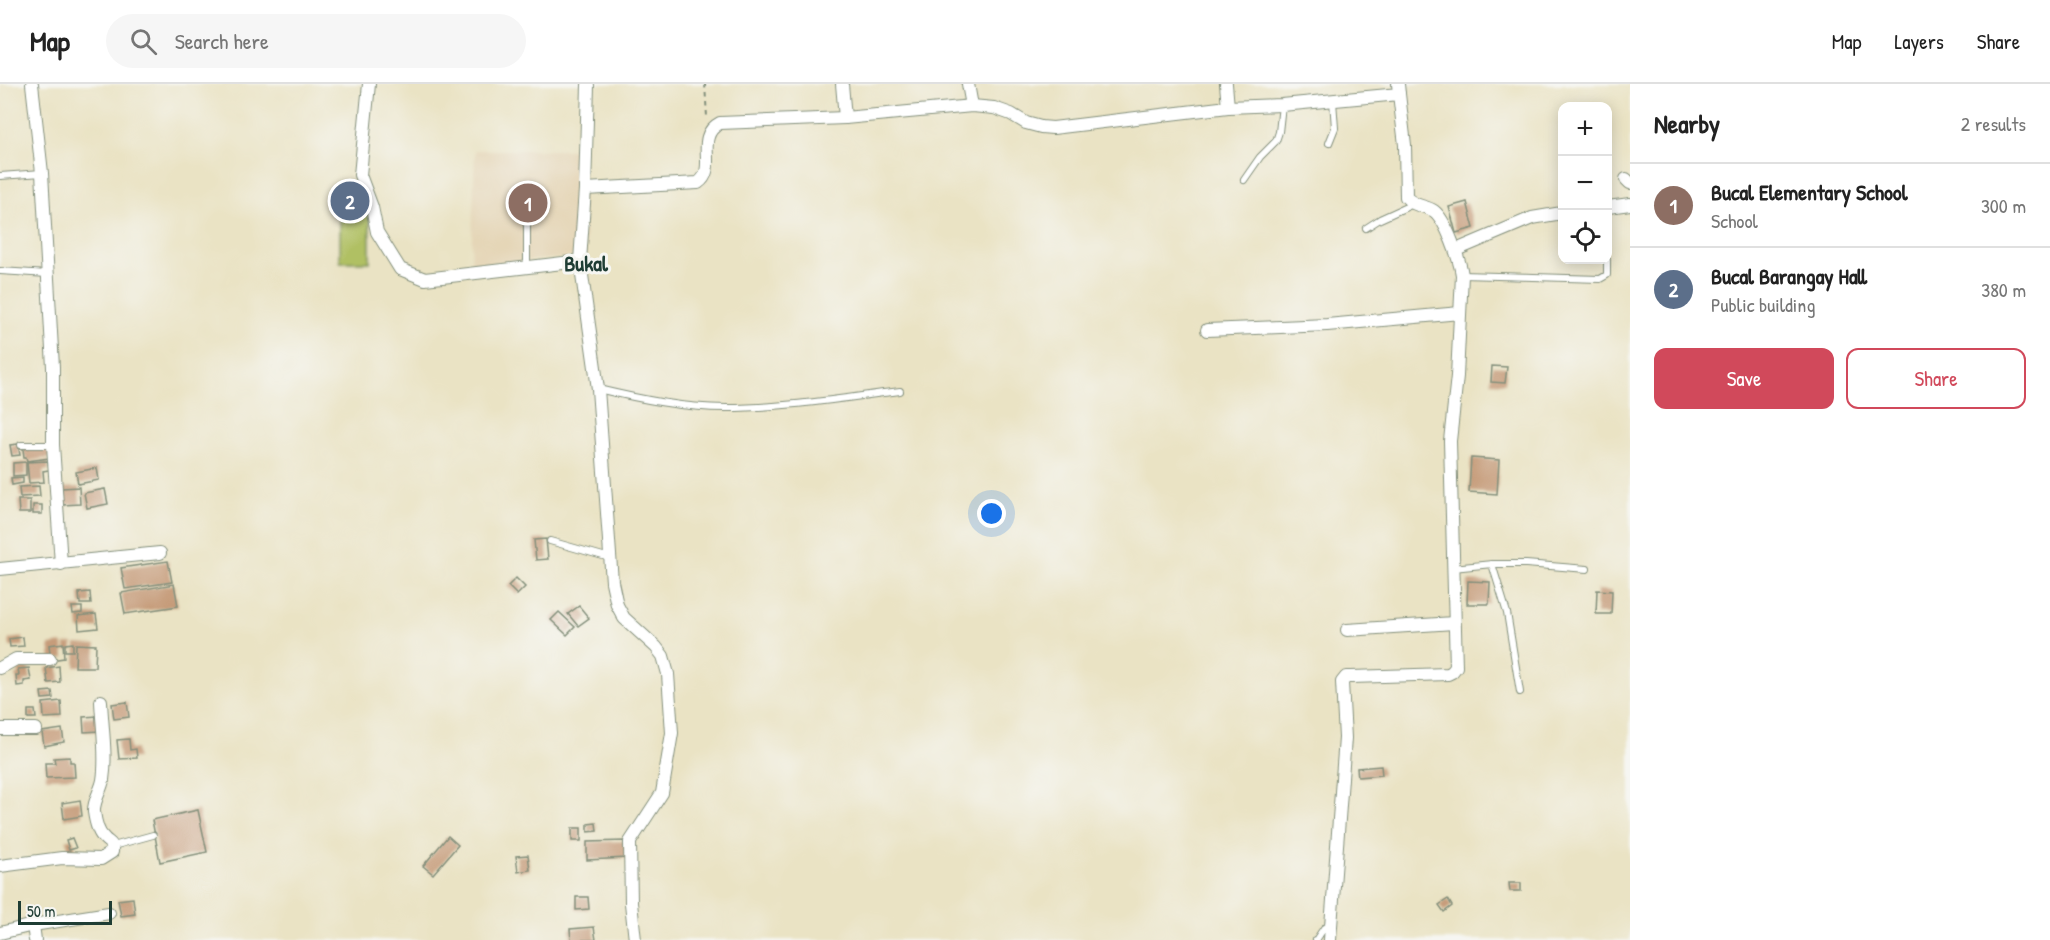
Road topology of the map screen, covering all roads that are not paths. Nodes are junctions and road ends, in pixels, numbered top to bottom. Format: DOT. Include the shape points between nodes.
graph roads {
  1 [pos="32,84"];
  2 [pos="369,84"];
  3 [pos="842,84"];
  4 [pos="968,84"];
  5 [pos="1226,84"];
  6 [pos="588,85"];
  7 [pos="1400,87"];
  8 [pos="1333,100"];
  9 [pos="1282,105"];
  10 [pos="972,106"];
  11 [pos="1228,107"];
  12 [pos="845,118"];
  13 [pos="1329,143"];
  14 [pos="42,173"];
  15 [pos="0,176"];
  16 [pos="1244,180"];
  17 [pos="585,189"];
  18 [pos="1413,204"];
  19 [pos="1630,204"];
  20 [pos="1612,206"];
  21 [pos="527,209"];
  22 [pos="1558,214"];
  23 [pos="1366,228"];
  24 [pos="1456,250"];
  25 [pos="580,261"];
  26 [pos="1607,264"];
  27 [pos="527,268"];
  28 [pos="0,271"];
  29 [pos="48,274"];
  30 [pos="1462,275"];
  31 [pos="1460,313"];
  32 [pos="1208,330"];
  33 [pos="598,389"];
  34 [pos="900,391"];
  35 [pos="21,445"];
  36 [pos="53,445"];
  37 [pos="550,542"];
  38 [pos="160,553"];
  39 [pos="609,558"];
  40 [pos="61,564"];
  41 [pos="1492,564"];
  42 [pos="1453,568"];
  43 [pos="0,569"];
  44 [pos="1587,569"];
  45 [pos="1454,623"];
  46 [pos="1347,630"];
  47 [pos="50,659"];
  48 [pos="0,668"];
  49 [pos="1520,692"];
  50 [pos="101,701"];
  51 [pos="0,729"];
  52 [pos="36,729"];
  53 [pos="153,835"];
  54 [pos="113,846"];
  55 [pos="0,866"];
  56 [pos="110,913"];
  57 [pos="33,925"];
  58 [pos="0,933"];
  59 [pos="1330,934"];
  60 [pos="34,940"];
  61 [pos="634,940"];
  62 [pos="1316,940"];
  1 -- 14 [label="street"];
  2 -- 27 [label="street" via="360,175 376,232 399,269 425,279"];
  3 -- 12 [label="street"];
  4 -- 10 [label="street"];
  5 -- 11 [label="street"];
  6 -- 17 [label="street"];
  7 -- 8 [label="street"];
  7 -- 18 [label="street" via="1405,192"];
  8 -- 9 [label="street"];
  8 -- 13 [label="lane" via="1335,128"];
  9 -- 11 [label="street"];
  9 -- 16 [label="lane" via="1276,141"];
  10 -- 11 [label="street" via="994,108 1026,123 1053,128"];
  10 -- 12 [label="street"];
  12 -- 17 [label="street" via="720,123 708,133 706,172 698,183"];
  14 -- 15 [label="lane"];
  14 -- 29 [label="street"];
  17 -- 25 [label="street"];
  18 -- 23 [label="lane"];
  18 -- 24 [label="street" via="1437,213"];
  19 -- 20 [label="street"];
  21 -- 27 [label="lane"];
  22 -- 24 [label="street" via="1532,218"];
  24 -- 30 [label="street"];
  25 -- 27 [label="street"];
  25 -- 33 [label="street"];
  26 -- 30 [label="lane" via="1606,275 1600,279"];
  28 -- 29 [label="lane"];
  29 -- 36 [label="street"];
  30 -- 31 [label="street"];
  31 -- 32 [label="street" via="1327,325"];
  31 -- 42 [label="street" via="1450,441"];
  33 -- 34 [label="lane" via="640,399 726,408"];
  33 -- 39 [label="street"];
  35 -- 36 [label="lane"];
  36 -- 40 [label="street"];
  37 -- 39 [label="lane"];
  38 -- 40 [label="street"];
  39 -- 61 [label="street" via="617,605 624,618 663,656 672,734 662,793 630,842"];
  40 -- 43 [label="street"];
  41 -- 42 [label="lane"];
  41 -- 44 [label="lane"];
  41 -- 49 [label="lane" via="1507,613"];
  42 -- 45 [label="street"];
  45 -- 46 [label="street"];
  45 -- 59 [label="street" via="1456,667 1452,672 1351,676 1341,682 1345,738"];
  47 -- 48 [label="street" via="16,659"];
  50 -- 54 [label="street" via="103,780 94,812 100,832"];
  51 -- 52 [label="street"];
  53 -- 54 [label="lane"];
  54 -- 55 [label="street" via="112,852 101,860 62,858"];
  56 -- 57 [label="street"];
  57 -- 58 [label="street"];
  57 -- 60 [label="street"];
  59 -- 62 [label="lane" via="1324,928"];
}
